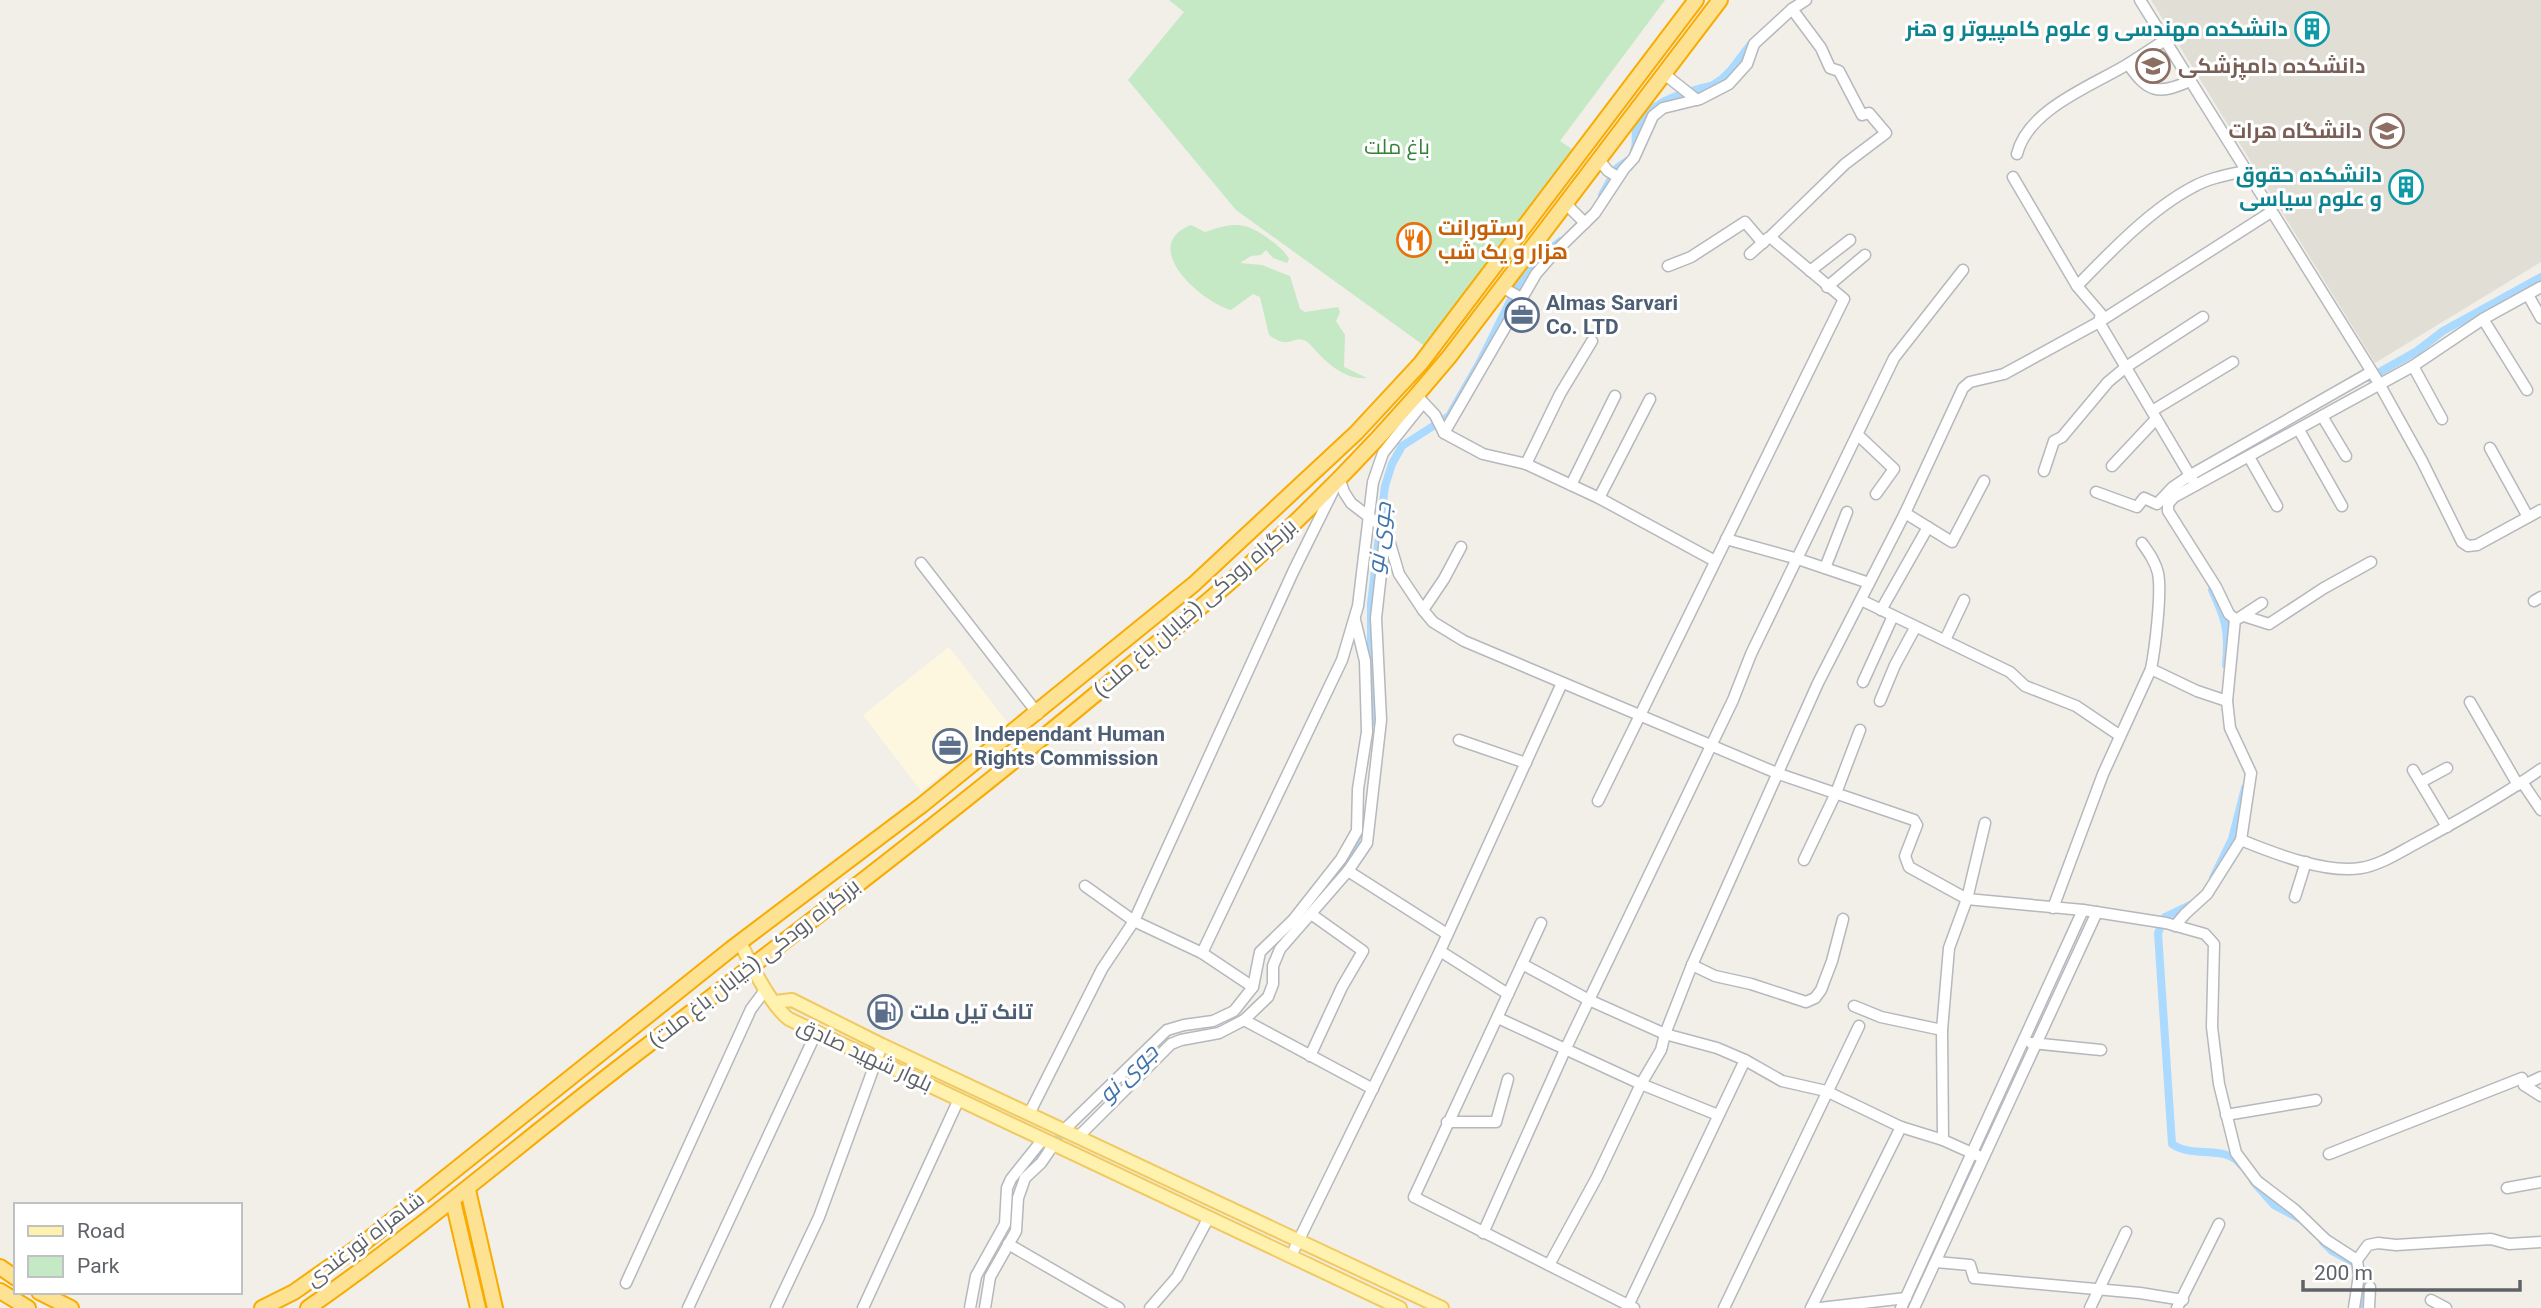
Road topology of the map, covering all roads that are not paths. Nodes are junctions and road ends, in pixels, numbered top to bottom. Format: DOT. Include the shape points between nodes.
graph roads {
  1 [pos="1696,0"];
  2 [pos="1720,0"];
  3 [pos="1806,0"];
  4 [pos="2140,0"];
  5 [pos="1791,9"];
  6 [pos="2165,40"];
  7 [pos="2128,64"];
  8 [pos="1663,73"];
  9 [pos="2190,81"];
  10 [pos="1694,97"];
  11 [pos="2017,154"];
  12 [pos="1610,171"];
  13 [pos="2245,171"];
  14 [pos="2013,177"];
  15 [pos="1566,204"];
  16 [pos="2271,212"];
  17 [pos="1583,220"];
  18 [pos="1766,240"];
  19 [pos="1850,240"];
  20 [pos="1750,254"];
  21 [pos="1866,255"];
  22 [pos="1668,265"];
  23 [pos="1963,270"];
  24 [pos="1810,271"];
  25 [pos="2077,286"];
  26 [pos="1827,287"];
  27 [pos="2541,287"];
  28 [pos="1512,293"];
  29 [pos="2528,295"];
  30 [pos="2203,317"];
  31 [pos="2541,318"];
  32 [pos="2483,319"];
  33 [pos="2099,322"];
  34 [pos="1592,341"];
  35 [pos="2233,362"];
  36 [pos="2413,366"];
  37 [pos="2126,367"];
  38 [pos="2376,378"];
  39 [pos="2527,390"];
  40 [pos="1615,396"];
  41 [pos="1650,399"];
  42 [pos="1420,400"];
  43 [pos="2154,415"];
  44 [pos="2322,416"];
  45 [pos="2442,419"];
  46 [pos="1439,424"];
  47 [pos="2299,430"];
  48 [pos="1858,435"];
  49 [pos="2490,448"];
  50 [pos="2346,456"];
  51 [pos="2249,457"];
  52 [pos="1526,464"];
  53 [pos="2112,466"];
  54 [pos="2044,471"];
  55 [pos="1339,478"];
  56 [pos="2193,480"];
  57 [pos="1984,481"];
  58 [pos="1571,485"];
  59 [pos="2096,492"];
  60 [pos="1876,494"];
  61 [pos="1599,498"];
  62 [pos="2277,506"];
  63 [pos="2342,506"];
  64 [pos="2541,510"];
  65 [pos="1847,512"];
  66 [pos="1905,513"];
  67 [pos="2528,517"];
  68 [pos="1368,518"];
  69 [pos="1928,527"];
  70 [pos="1386,530"];
  71 [pos="1726,539"];
  72 [pos="2142,543"];
  73 [pos="1461,547"];
  74 [pos="1798,559"];
  75 [pos="1715,561"];
  76 [pos="2371,562"];
  77 [pos="920,563"];
  78 [pos="1825,568"];
  79 [pos="1869,583"];
  80 [pos="1861,600"];
  81 [pos="1964,600"];
  82 [pos="2262,603"];
  83 [pos="1423,610"];
  84 [pos="1881,610"];
  85 [pos="1893,616"];
  86 [pos="2240,617"];
  87 [pos="1355,620"];
  88 [pos="1915,628"];
  89 [pos="1945,640"];
  90 [pos="2151,669"];
  91 [pos="1863,682"];
  92 [pos="1562,683"];
  93 [pos="2223,699"];
  94 [pos="1880,701"];
  95 [pos="2470,702"];
  96 [pos="1038,714"];
  97 [pos="1639,716"];
  98 [pos="1860,730"];
  99 [pos="2119,735"];
  100 [pos="1459,740"];
  101 [pos="1711,745"];
  102 [pos="1526,763"];
  103 [pos="2447,768"];
  104 [pos="2541,769"];
  105 [pos="2413,770"];
  106 [pos="1779,774"];
  107 [pos="2421,782"];
  108 [pos="2520,783"];
  109 [pos="1836,793"];
  110 [pos="1598,801"];
  111 [pos="2541,810"];
  112 [pos="1985,823"];
  113 [pos="2447,827"];
  114 [pos="2241,840"];
  115 [pos="1804,860"];
  116 [pos="2306,862"];
  117 [pos="1348,871"];
  118 [pos="1085,886"];
  119 [pos="2295,897"];
  120 [pos="1967,899"];
  121 [pos="2053,908"];
  122 [pos="2083,910"];
  123 [pos="2096,912"];
  124 [pos="1311,914"];
  125 [pos="1843,919"];
  126 [pos="1134,921"];
  127 [pos="1541,923"];
  128 [pos="2166,924"];
  129 [pos="1447,934"];
  130 [pos="740,942"];
  131 [pos="1440,951"];
  132 [pos="1202,953"];
  133 [pos="1522,964"];
  134 [pos="1692,965"];
  135 [pos="751,968"];
  136 [pos="1253,986"];
  137 [pos="766,989"];
  138 [pos="1508,994"];
  139 [pos="1589,1000"];
  140 [pos="775,1002"];
  141 [pos="1854,1006"];
  142 [pos="1498,1018"];
  143 [pos="1244,1020"];
  144 [pos="1859,1026"];
  145 [pos="1942,1030"];
  146 [pos="817,1031"];
  147 [pos="1665,1034"];
  148 [pos="2024,1041"];
  149 [pos="881,1045"];
  150 [pos="2036,1045"];
  151 [pos="1564,1050"];
  152 [pos="2101,1050"];
  153 [pos="1310,1056"];
  154 [pos="874,1060"];
  155 [pos="1745,1060"];
  156 [pos="2541,1077"];
  157 [pos="1508,1079"];
  158 [pos="2523,1082"];
  159 [pos="1641,1084"];
  160 [pos="1373,1089"];
  161 [pos="1826,1091"];
  162 [pos="2541,1096"];
  163 [pos="959,1099"];
  164 [pos="2316,1100"];
  165 [pos="1029,1114"];
  166 [pos="1718,1115"];
  167 [pos="2226,1115"];
  168 [pos="1447,1122"];
  169 [pos="1901,1128"];
  170 [pos="1064,1130"];
  171 [pos="1078,1137"];
  172 [pos="1943,1140"];
  173 [pos="1048,1142"];
  174 [pos="1972,1153"];
  175 [pos="2329,1154"];
  176 [pos="1983,1158"];
  177 [pos="463,1163"];
  178 [pos="2541,1182"];
  179 [pos="2507,1188"];
  180 [pos="468,1190"];
  181 [pos="453,1201"];
  182 [pos="1209,1217"];
  183 [pos="2219,1224"];
  184 [pos="2126,1232"];
  185 [pos="1483,1233"];
  186 [pos="1299,1241"];
  187 [pos="2541,1242"];
  188 [pos="1008,1244"];
  189 [pos="1291,1256"];
  190 [pos="2357,1260"];
  191 [pos="1936,1262"];
  192 [pos="1549,1265"];
  193 [pos="626,1283"];
  194 [pos="2370,1287"];
  195 [pos="2098,1289"];
  196 [pos="0,1290"];
  197 [pos="44,1294"];
  198 [pos="1906,1298"];
  199 [pos="2431,1300"];
  200 [pos="1378,1303"];
  201 [pos="2180,1304"];
  202 [pos="1630,1307"];
  203 [pos="28,1308"];
  204 [pos="71,1308"];
  205 [pos="262,1308"];
  206 [pos="308,1308"];
  207 [pos="478,1308"];
  208 [pos="495,1308"];
  209 [pos="688,1308"];
  210 [pos="776,1308"];
  211 [pos="863,1308"];
  212 [pos="970,1308"];
  213 [pos="985,1308"];
  214 [pos="1119,1308"];
  215 [pos="1150,1308"];
  216 [pos="1400,1308"];
  217 [pos="1442,1308"];
  218 [pos="1724,1308"];
  219 [pos="1811,1308"];
  220 [pos="1820,1308"];
  221 [pos="1901,1308"];
  222 [pos="1914,1308"];
  223 [pos="2090,1308"];
  224 [pos="2354,1308"];
  225 [pos="2368,1308"];
  226 [pos="2446,1308"];
  1 -- 96 [label="highway, بزرگراه رودکی (خیابان باغ ملت)" via="1421,363 1356,433 1194,584"];
  2 -- 8 [label="highway, بزرگراه رودکی (خیابان باغ ملت)"];
  3 -- 5 [label="street"];
  4 -- 6 [label="street"];
  5 -- 10 [label="street" via="1754,44 1747,64 1729,84"];
  5 -- 18 [label="street" via="1821,48 1830,68 1839,71 1862,115 1869,113 1886,133 1845,164"];
  6 -- 7 [label="street"];
  6 -- 9 [label="street"];
  7 -- 9 [label="street" via="2146,86 2156,90"];
  7 -- 11 [label="street" via="2050,110 2028,130"];
  8 -- 10 [label="street"];
  8 -- 12 [label="highway, بزرگراه رودکی (خیابان باغ ملت)"];
  9 -- 13 [label="street"];
  10 -- 12 [label="street" via="1653,116 1634,158"];
  12 -- 15 [label="highway, بزرگراه رودکی (خیابان باغ ملت)"];
  12 -- 17 [label="street" via="1595,213"];
  13 -- 16 [label="street"];
  13 -- 25 [label="street" via="2193,187 2172,201"];
  14 -- 25 [label="street"];
  15 -- 17 [label="street"];
  15 -- 28 [label="highway, بزرگراه رودکی (خیابان باغ ملت)"];
  16 -- 33 [label="street"];
  16 -- 38 [label="street"];
  17 -- 28 [label="street" via="1536,274"];
  18 -- 20 [label="street"];
  18 -- 22 [label="street" via="1745,222 1692,257"];
  18 -- 24 [label="street"];
  19 -- 24 [label="street"];
  21 -- 26 [label="street"];
  23 -- 48 [label="street" via="1894,358"];
  24 -- 26 [label="street"];
  25 -- 33 [label="street" via="2101,314"];
  26 -- 71 [label="street" via="1844,299"];
  27 -- 29 [label="street"];
  28 -- 42 [label="highway, بزرگراه رودکی (خیابان باغ ملت)"];
  28 -- 46 [label="street"];
  29 -- 31 [label="street"];
  29 -- 32 [label="street"];
  30 -- 37 [label="street"];
  32 -- 36 [label="street"];
  32 -- 39 [label="street"];
  33 -- 37 [label="street"];
  33 -- 66 [label="street" via="2004,374 1963,388"];
  34 -- 52 [label="street"];
  35 -- 43 [label="street"];
  36 -- 38 [label="street"];
  36 -- 45 [label="street"];
  37 -- 43 [label="street"];
  37 -- 54 [label="street" via="2062,437 2054,440"];
  38 -- 44 [label="street"];
  38 -- 56 [label="street"];
  38 -- 67 [label="street" via="2462,542 2477,545"];
  40 -- 58 [label="street"];
  41 -- 61 [label="street"];
  42 -- 46 [label="street"];
  42 -- 55 [label="highway, بزرگراه رودکی (خیابان باغ ملت)"];
  42 -- 68 [label="street" via="1383,453"];
  43 -- 53 [label="street"];
  43 -- 56 [label="street"];
  44 -- 47 [label="street"];
  44 -- 50 [label="street"];
  46 -- 52 [label="street" via="1483,454"];
  47 -- 51 [label="street"];
  47 -- 63 [label="street"];
  48 -- 60 [label="street" via="1894,469"];
  48 -- 74 [label="street"];
  49 -- 67 [label="street"];
  51 -- 56 [label="street"];
  51 -- 62 [label="street"];
  52 -- 58 [label="street"];
  55 -- 68 [label="street" via="1343,492"];
  55 -- 126 [label="street"];
  55 -- 135 [label="highway, بزرگراه رودکی (خیابان باغ ملت)" via="1247,567 1061,724"];
  56 -- 59 [label="street" via="2173,487 2157,503 2144,498 2138,507"];
  56 -- 86 [label="street" via="2168,504 2168,511 2230,614"];
  57 -- 69 [label="street" via="1952,542"];
  58 -- 61 [label="street"];
  61 -- 75 [label="street"];
  64 -- 67 [label="street"];
  65 -- 78 [label="street"];
  66 -- 69 [label="street"];
  66 -- 79 [label="street"];
  68 -- 70 [label="street"];
  68 -- 87 [label="street"];
  69 -- 84 [label="street"];
  70 -- 83 [label="street" via="1399,574"];
  70 -- 117 [label="street" via="1376,618 1381,720 1378,759 1367,843"];
  71 -- 74 [label="street"];
  71 -- 75 [label="street"];
  72 -- 90 [label="street" via="2158,575"];
  73 -- 83 [label="street"];
  74 -- 78 [label="street"];
  74 -- 101 [label="street"];
  75 -- 97 [label="street"];
  76 -- 86 [label="street" via="2269,624"];
  77 -- 96 [label="street"];
  78 -- 79 [label="street"];
  79 -- 80 [label="street"];
  80 -- 84 [label="street"];
  80 -- 106 [label="street" via="1818,683"];
  81 -- 89 [label="street"];
  82 -- 86 [label="street"];
  83 -- 92 [label="street" via="1433,622 1464,641"];
  84 -- 85 [label="street"];
  85 -- 88 [label="street"];
  85 -- 91 [label="street"];
  86 -- 93 [label="street"];
  87 -- 132 [label="street" via="1342,660"];
  87 -- 136 [label="street" via="1365,660 1367,732 1357,831 1301,910 1259,953"];
  88 -- 89 [label="street"];
  88 -- 94 [label="street"];
  89 -- 99 [label="street" via="2010,672 2025,686 2076,706"];
  90 -- 93 [label="street"];
  90 -- 99 [label="street"];
  92 -- 97 [label="street"];
  92 -- 102 [label="street"];
  93 -- 114 [label="street" via="2250,773"];
  95 -- 108 [label="street"];
  96 -- 130 [label="highway, بزرگراه رودکی (خیابان باغ ملت)"];
  97 -- 101 [label="street"];
  97 -- 110 [label="street"];
  98 -- 109 [label="street"];
  99 -- 121 [label="street"];
  100 -- 102 [label="street"];
  101 -- 106 [label="street"];
  101 -- 139 [label="street"];
  102 -- 129 [label="street"];
  103 -- 107 [label="street"];
  104 -- 108 [label="street"];
  105 -- 107 [label="street"];
  106 -- 109 [label="street"];
  106 -- 134 [label="street"];
  107 -- 113 [label="street"];
  108 -- 111 [label="street"];
  108 -- 113 [label="street"];
  109 -- 115 [label="street"];
  109 -- 120 [label="street" via="1917,822 1905,856 1909,867"];
  112 -- 120 [label="street"];
  113 -- 116 [label="street" via="2361,868"];
  114 -- 116 [label="street"];
  114 -- 128 [label="street" via="2207,894"];
  116 -- 119 [label="street"];
  117 -- 124 [label="street"];
  117 -- 129 [label="street"];
  118 -- 126 [label="street"];
  120 -- 121 [label="street"];
  120 -- 145 [label="street" via="1949,948"];
  121 -- 122 [label="street"];
  122 -- 123 [label="street"];
  122 -- 148 [label="street"];
  123 -- 128 [label="street"];
  123 -- 150 [label="street"];
  124 -- 143 [label="street" via="1275,957 1268,998"];
  124 -- 153 [label="street" via="1363,951"];
  125 -- 134 [label="street" via="1821,990 1806,1002"];
  126 -- 132 [label="street"];
  126 -- 165 [label="street" via="1102,969"];
  127 -- 133 [label="street"];
  128 -- 167 [label="street" via="2205,934 2214,944 2212,1027"];
  129 -- 131 [label="street"];
  130 -- 135 [label="main road"];
  130 -- 177 [label="highway, بزرگراه رودکی (خیابان باغ ملت)"];
  131 -- 138 [label="street"];
  131 -- 160 [label="street"];
  132 -- 136 [label="street"];
  133 -- 138 [label="street"];
  133 -- 139 [label="street"];
  134 -- 147 [label="street"];
  135 -- 137 [label="main road"];
  135 -- 180 [label="highway, بزرگراه رودکی (خیابان باغ ملت)"];
  136 -- 170 [label="street" via="1234,1011 1213,1021 1167,1030"];
  137 -- 140 [label="main road"];
  137 -- 193 [label="street" via="751,1009"];
  138 -- 142 [label="street"];
  139 -- 147 [label="street"];
  139 -- 151 [label="street"];
  140 -- 146 [label="main road, بلوار شهید صادق" via="781,1014"];
  140 -- 149 [label="main road, بلوار شهید صادق" via="792,1000"];
  141 -- 145 [label="street" via="1881,1017"];
  142 -- 151 [label="street"];
  142 -- 168 [label="street"];
  143 -- 153 [label="street"];
  143 -- 171 [label="street" via="1219,1033 1171,1044"];
  144 -- 161 [label="street"];
  145 -- 172 [label="street"];
  146 -- 154 [label="main road, بلوار شهید صادق"];
  146 -- 209 [label="street"];
  147 -- 155 [label="street"];
  147 -- 159 [label="street"];
  148 -- 150 [label="street"];
  148 -- 174 [label="street"];
  149 -- 154 [label="street"];
  149 -- 165 [label="main road, بلوار شهید صادق"];
  150 -- 152 [label="street"];
  150 -- 176 [label="street"];
  151 -- 159 [label="street"];
  151 -- 185 [label="street"];
  153 -- 160 [label="street"];
  154 -- 163 [label="main road, بلوار شهید صادق"];
  154 -- 210 [label="street" via="819,1217"];
  155 -- 161 [label="street" via="1782,1081"];
  155 -- 166 [label="street"];
  156 -- 158 [label="street"];
  157 -- 168 [label="street" via="1496,1122"];
  158 -- 162 [label="street"];
  158 -- 175 [label="street"];
  159 -- 166 [label="street"];
  159 -- 192 [label="street"];
  160 -- 186 [label="street"];
  161 -- 169 [label="street"];
  161 -- 218 [label="street"];
  163 -- 173 [label="main road, بلوار شهید صادق"];
  163 -- 211 [label="street"];
  164 -- 167 [label="street"];
  165 -- 170 [label="main road, بلوار شهید صادق"];
  166 -- 202 [label="street"];
  167 -- 190 [label="street" via="2236,1153 2257,1181 2326,1240"];
  168 -- 185 [label="street" via="1414,1198"];
  169 -- 172 [label="street"];
  169 -- 219 [label="street"];
  170 -- 171 [label="main road, بلوار شهید صادق"];
  171 -- 186 [label="main road, بلوار شهید صادق"];
  172 -- 174 [label="street"];
  173 -- 182 [label="main road, بلوار شهید صادق"];
  173 -- 188 [label="street" via="1041,1163 1025,1178 1018,1198 1016,1231"];
  173 -- 212 [label="street" via="1011,1179 1005,1224 976,1276"];
  174 -- 176 [label="street"];
  174 -- 198 [label="street"];
  176 -- 191 [label="street"];
  177 -- 205 [label="highway, شاهراه تورغندی" via="365,1242 294,1292"];
  178 -- 179 [label="street"];
  180 -- 181 [label="highway, شاهراه تورغندی"];
  180 -- 208 [label="highway"];
  181 -- 206 [label="highway, شاهراه تورغندی"];
  181 -- 207 [label="highway"];
  182 -- 189 [label="main road, بلوار شهید صادق"];
  182 -- 215 [label="street" via="1177,1277"];
  183 -- 201 [label="street"];
  184 -- 195 [label="street"];
  185 -- 192 [label="street"];
  186 -- 189 [label="street"];
  186 -- 217 [label="main road, بلوار شهید صادق"];
  187 -- 190 [label="street" via="2378,1243 2368,1245"];
  188 -- 213 [label="street" via="990,1278"];
  188 -- 214 [label="street"];
  189 -- 200 [label="main road, بلوار شهید صادق"];
  190 -- 224 [label="street"];
  191 -- 195 [label="street" via="1969,1265 1974,1278"];
  191 -- 222 [label="street"];
  192 -- 202 [label="street"];
  194 -- 225 [label="street"];
  195 -- 201 [label="street"];
  195 -- 223 [label="street"];
  196 -- 203 [label="highway"];
  197 -- 204 [label="highway"];
  198 -- 220 [label="street"];
  198 -- 221 [label="street"];
  199 -- 226 [label="street"];
  200 -- 216 [label="main road, بلوار شهید صادق"];
}
